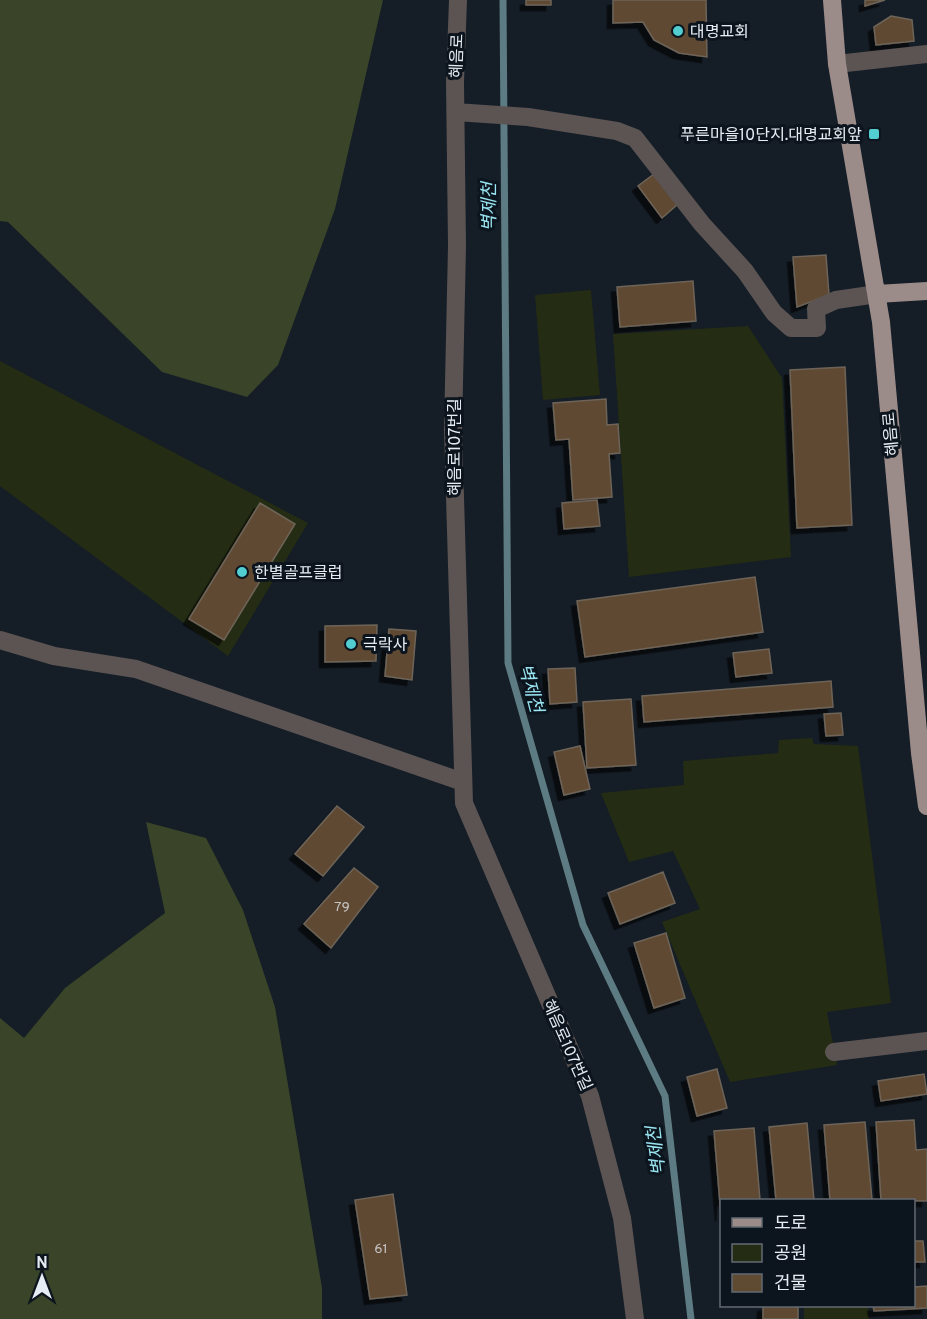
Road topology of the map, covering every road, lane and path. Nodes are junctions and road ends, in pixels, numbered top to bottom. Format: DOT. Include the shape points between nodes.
graph roads {
  1 [pos="458,0"];
  2 [pos="832,0"];
  3 [pos="927,54"];
  4 [pos="837,64"];
  5 [pos="456,111"];
  6 [pos="927,291"];
  7 [pos="877,294"];
  8 [pos="0,640"];
  9 [pos="923,752"];
  10 [pos="463,782"];
  11 [pos="927,806"];
  12 [pos="927,1041"];
  13 [pos="834,1052"];
  14 [pos="634,1319"];
  1 -- 5 [label="street, 혜음로"];
  2 -- 4 [label="main road, 혜음로"];
  3 -- 4 [label="street"];
  4 -- 7 [label="main road, 혜음로"];
  5 -- 7 [label="street" via="528,117 617,131 635,138 702,224 745,271 774,313 791,328 817,328 816,309 836,300"];
  5 -- 10 [label="street, 혜음로107번길" via="453,429"];
  6 -- 7 [label="main road"];
  7 -- 9 [label="main road, 혜음로"];
  8 -- 10 [label="street" via="54,656 136,669"];
  9 -- 11 [label="main road, 혜음로"];
  10 -- 14 [label="street, 혜음로107번길" via="464,803 591,1096 622,1218"];
  12 -- 13 [label="street"];
}
